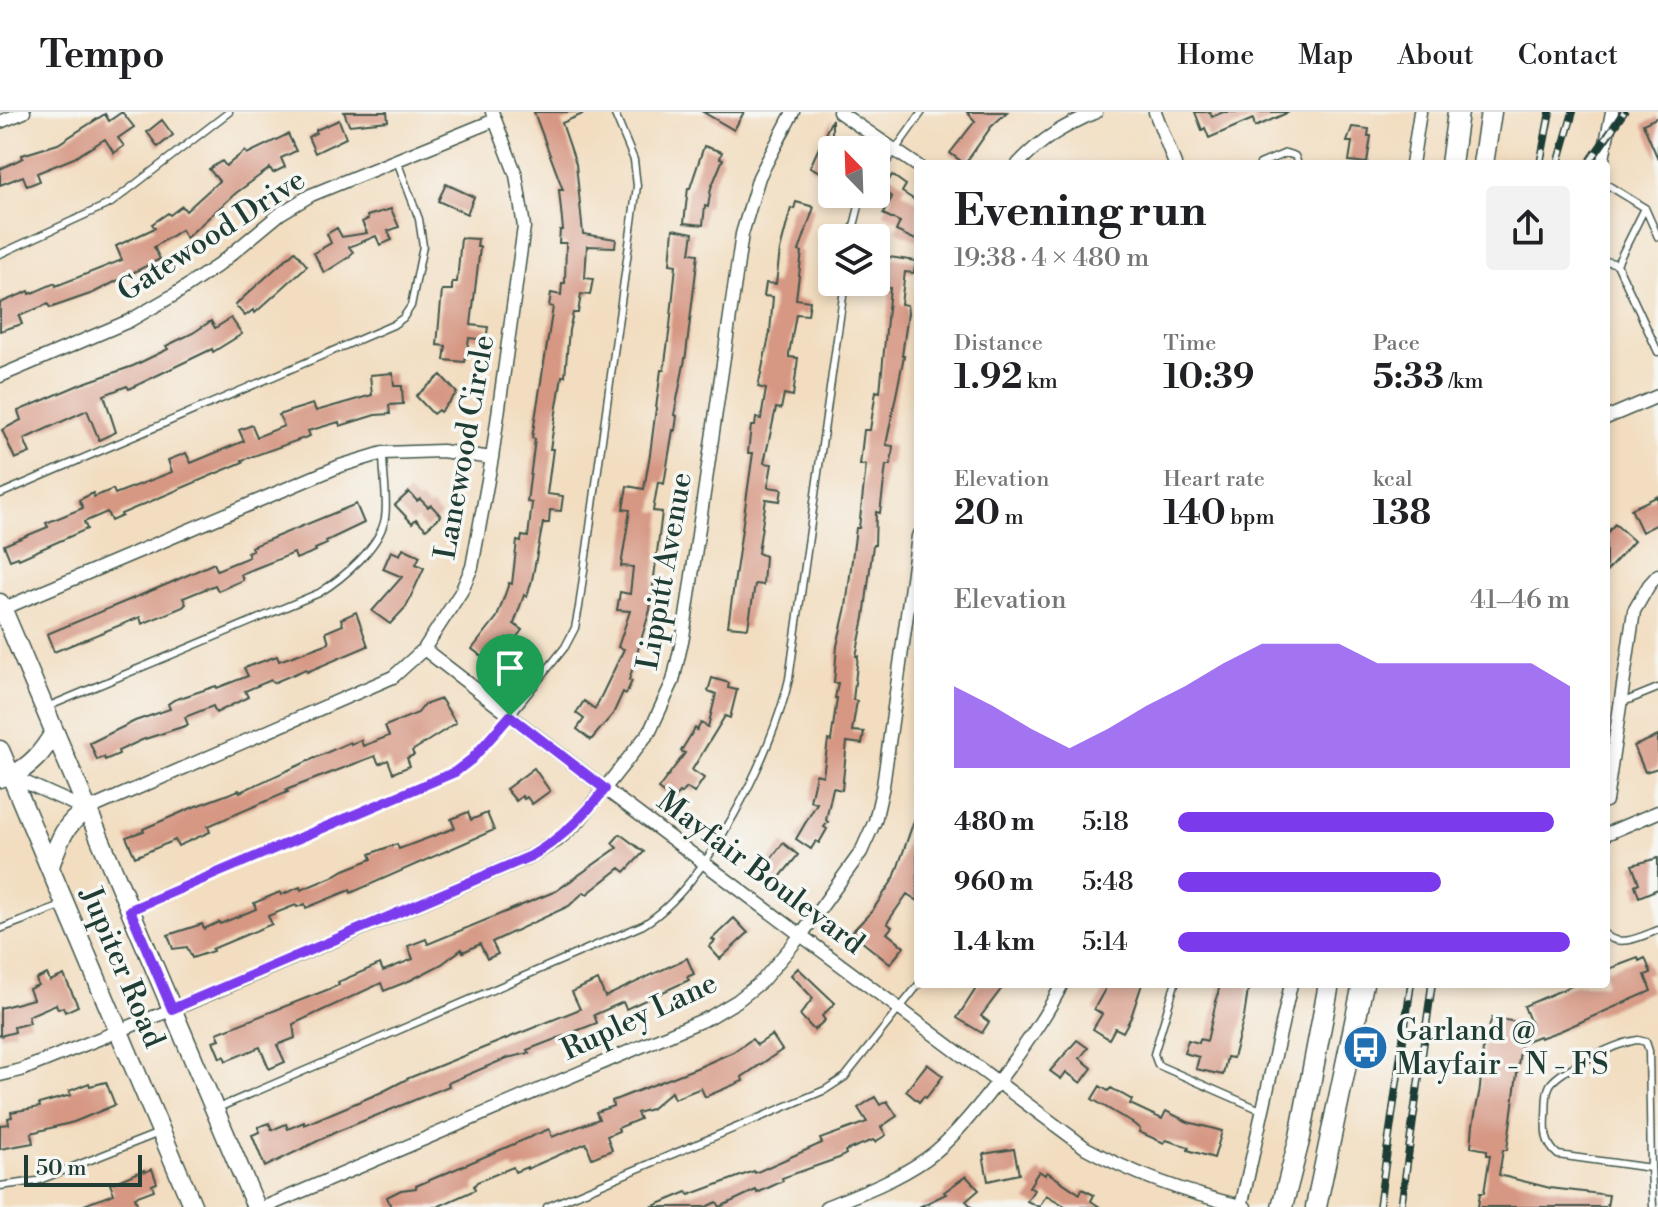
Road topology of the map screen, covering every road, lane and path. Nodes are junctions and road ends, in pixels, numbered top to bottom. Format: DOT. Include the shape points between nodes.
graph roads {
  1 [pos="24,112"];
  2 [pos="229,112"];
  3 [pos="614,112"];
  4 [pos="793,112"];
  5 [pos="839,112"];
  6 [pos="922,112"];
  7 [pos="1096,112"];
  8 [pos="1155,112"];
  9 [pos="1420,112"];
  10 [pos="1458,112"];
  11 [pos="1491,112"];
  12 [pos="1612,112"];
  13 [pos="493,116"];
  14 [pos="0,122"];
  15 [pos="894,150"];
  16 [pos="890,156"];
  17 [pos="1022,160"];
  18 [pos="1173,160"];
  19 [pos="1269,160"];
  20 [pos="1296,160"];
  21 [pos="1413,160"];
  22 [pos="1452,160"];
  23 [pos="1484,160"];
  24 [pos="1603,160"];
  25 [pos="397,161"];
  26 [pos="914,163"];
  27 [pos="1610,186"];
  28 [pos="1645,208"];
  29 [pos="1658,237"];
  30 [pos="0,254"];
  31 [pos="1610,262"];
  32 [pos="1617,264"];
  33 [pos="843,296"];
  34 [pos="1658,352"];
  35 [pos="0,376"];
  36 [pos="1658,396"];
  37 [pos="1610,416"];
  38 [pos="383,453"];
  39 [pos="492,458"];
  40 [pos="0,494"];
  41 [pos="914,565"];
  42 [pos="1658,575"];
  43 [pos="1,608"];
  44 [pos="424,649"];
  45 [pos="1658,688"];
  46 [pos="1621,703"];
  47 [pos="44,709"];
  48 [pos="510,716"];
  49 [pos="54,733"];
  50 [pos="0,750"];
  51 [pos="1610,775"];
  52 [pos="6,778"];
  53 [pos="605,789"];
  54 [pos="87,810"];
  55 [pos="1658,812"];
  56 [pos="1610,832"];
  57 [pos="703,861"];
  58 [pos="50,866"];
  59 [pos="66,905"];
  60 [pos="130,910"];
  61 [pos="0,929"];
  62 [pos="1658,930"];
  63 [pos="802,934"];
  64 [pos="1610,938"];
  65 [pos="916,988"];
  66 [pos="1060,988"];
  67 [pos="1174,988"];
  68 [pos="1290,988"];
  69 [pos="1328,988"];
  70 [pos="1362,988"];
  71 [pos="900,1007"];
  72 [pos="172,1009"];
  73 [pos="120,1030"];
  74 [pos="0,1075"];
  75 [pos="996,1082"];
  76 [pos="215,1110"];
  77 [pos="1263,1111"];
  78 [pos="161,1132"];
  79 [pos="1651,1168"];
  80 [pos="0,1186"];
  81 [pos="193,1207"];
  82 [pos="256,1207"];
  83 [pos="265,1207"];
  84 [pos="547,1207"];
  85 [pos="826,1207"];
  86 [pos="1242,1207"];
  87 [pos="1282,1207"];
  88 [pos="1316,1207"];
  89 [pos="1653,1207"];
  1 -- 14 [label="street"];
  2 -- 30 [label="lane" via="111,203"];
  3 -- 48 [label="lane" via="634,160 637,186 579,607 565,647"];
  4 -- 53 [label="street, Lippitt Avenue" via="759,177 742,234 673,681 650,731"];
  5 -- 15 [label="street"];
  6 -- 15 [label="lane"];
  7 -- 17 [label="street" via="1042,140"];
  8 -- 18 [label="street"];
  9 -- 21 [label="street"];
  10 -- 22 [label="main road"];
  11 -- 23 [label="main road"];
  12 -- 24 [label="street"];
  13 -- 25 [label="street, Gatewood Drive"];
  13 -- 39 [label="street, Lanewood Circle" via="516,175 524,227"];
  15 -- 16 [label="lane"];
  15 -- 26 [label="street"];
  19 -- 20 [label="lane" via="1286,153"];
  25 -- 35 [label="street, Gatewood Drive" via="311,195 217,266 129,321"];
  25 -- 40 [label="lane" via="419,219 423,246 411,306 403,318"];
  27 -- 28 [label="lane"];
  28 -- 29 [label="lane"];
  28 -- 32 [label="lane"];
  31 -- 32 [label="lane"];
  32 -- 34 [label="lane"];
  33 -- 57 [label="lane" via="783,707 736,814"];
  36 -- 37 [label="street"];
  38 -- 39 [label="street" via="442,451"];
  38 -- 43 [label="street" via="340,466"];
  38 -- 47 [label="lane" via="385,519 366,554 337,582"];
  39 -- 44 [label="street, Lanewood Circle" via="472,567"];
  41 -- 63 [label="street, Rupley Lane" via="875,821 861,852"];
  42 -- 46 [label="street" via="1634,611"];
  43 -- 47 [label="main road, Jupiter Road"];
  44 -- 48 [label="street, Mayfair Boulevard"];
  44 -- 54 [label="street, Lanewood Circle" via="379,685"];
  45 -- 46 [label="lane"];
  46 -- 51 [label="street"];
  47 -- 49 [label="main road, Jupiter Road"];
  48 -- 53 [label="street, Mayfair Boulevard"];
  48 -- 60 [label="lane" via="455,772"];
  49 -- 52 [label="main road" via="40,756"];
  49 -- 54 [label="main road, Jupiter Road"];
  50 -- 52 [label="main road, Jupiter Road"];
  52 -- 54 [label="street"];
  52 -- 58 [label="main road, Jupiter Road"];
  53 -- 57 [label="street, Mayfair Boulevard"];
  53 -- 72 [label="street, Lippitt Avenue" via="578,822 531,856"];
  54 -- 58 [label="main road" via="62,833"];
  54 -- 60 [label="main road, Jupiter Road"];
  55 -- 56 [label="street"];
  57 -- 63 [label="street, Mayfair Boulevard"];
  57 -- 76 [label="lane" via="658,917 643,925"];
  58 -- 59 [label="main road, Jupiter Road"];
  59 -- 61 [label="lane"];
  59 -- 73 [label="main road, Jupiter Road"];
  60 -- 72 [label="main road, Jupiter Road"];
  62 -- 64 [label="lane" via="1622,941"];
  63 -- 71 [label="street, Mayfair Boulevard"];
  63 -- 83 [label="street, Rupley Lane" via="762,981 710,1017"];
  65 -- 71 [label="lane"];
  66 -- 75 [label="street"];
  67 -- 77 [label="lane" via="1154,1054 1158,1065"];
  68 -- 77 [label="street"];
  69 -- 87 [label="main road"];
  70 -- 88 [label="main road"];
  71 -- 75 [label="street, Mayfair Boulevard"];
  71 -- 84 [label="lane" via="845,1077 825,1090"];
  72 -- 73 [label="street, Lippitt Avenue"];
  72 -- 76 [label="main road, Jupiter Road"];
  73 -- 74 [label="street, Lippitt Avenue"];
  73 -- 78 [label="main road, Jupiter Road"];
  75 -- 85 [label="street" via="929,1157 887,1182"];
  75 -- 86 [label="street, Mayfair Boulevard" via="1117,1165"];
  76 -- 82 [label="main road, Jupiter Road"];
  77 -- 86 [label="street"];
  78 -- 80 [label="lane" via="37,1181"];
  78 -- 81 [label="main road, Jupiter Road"];
  79 -- 79 [label="lane" via="1646,1042 1622,1044 1556,1079 1548,1091 1545,1131 1551,1149 1566,1158"];
  79 -- 89 [label="lane"];
}
